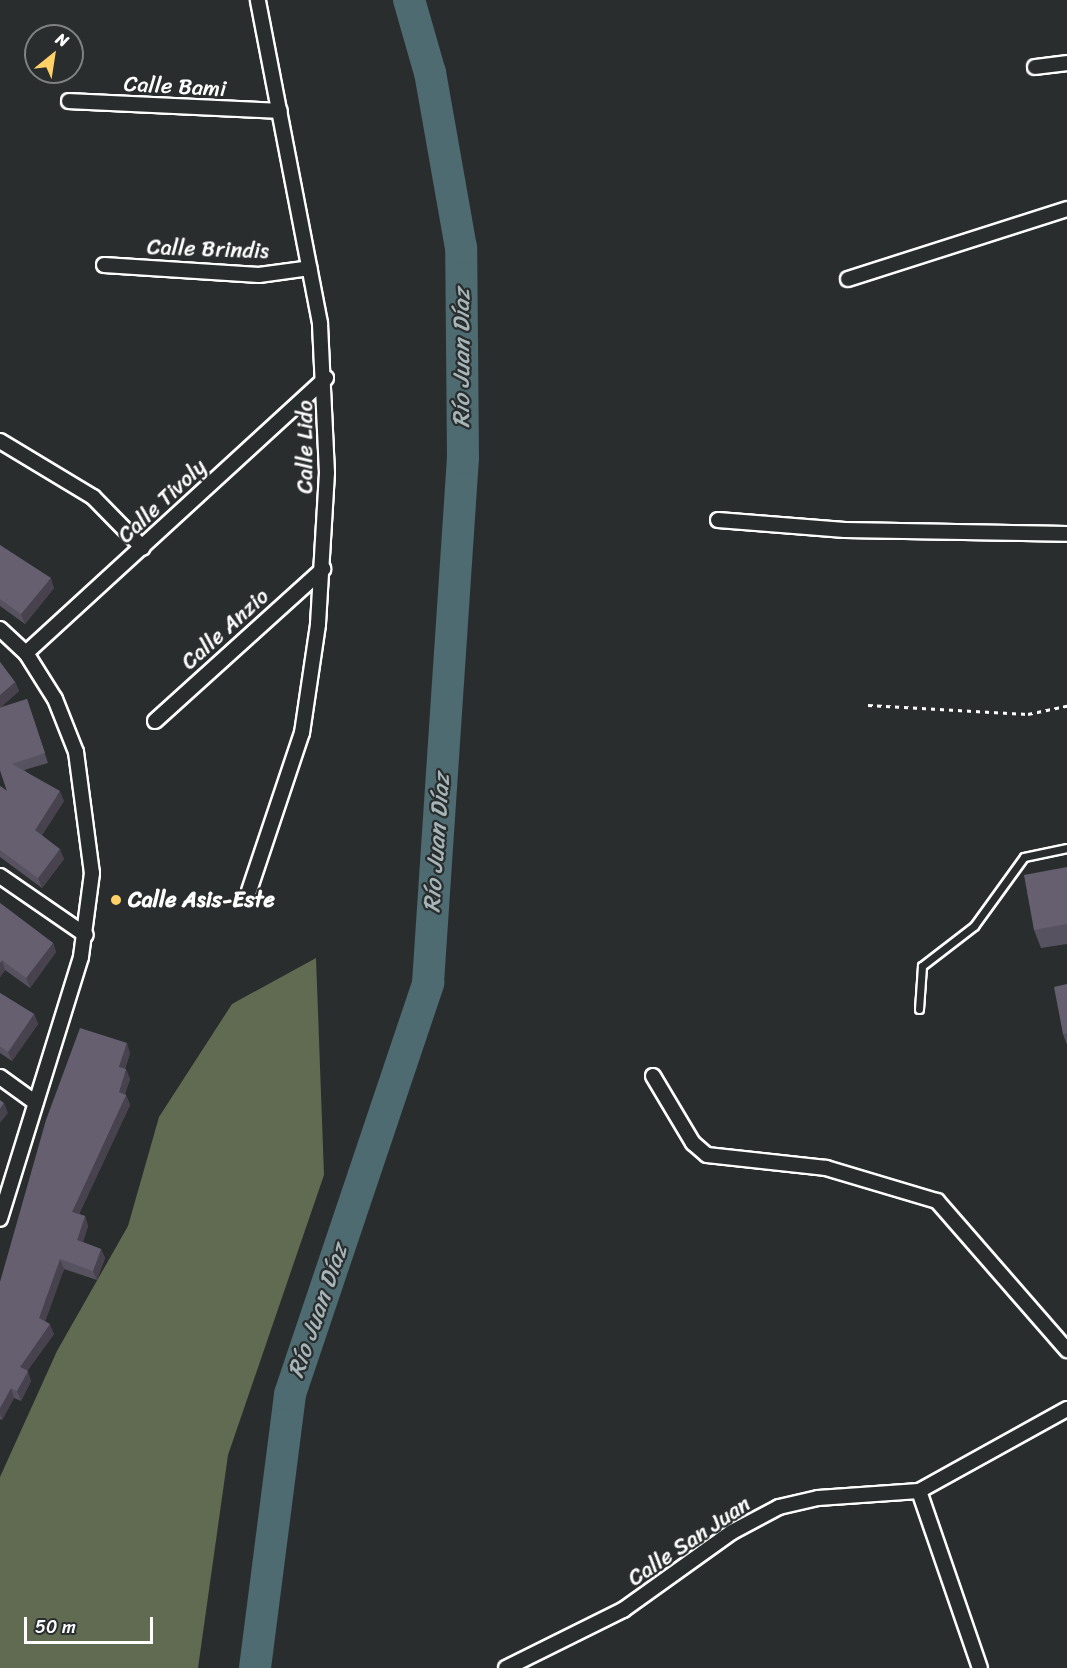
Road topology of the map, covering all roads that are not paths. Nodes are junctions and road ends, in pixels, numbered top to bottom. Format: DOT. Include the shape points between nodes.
graph roads {
  1 [pos="258,0"];
  2 [pos="1067,63"];
  3 [pos="1035,67"];
  4 [pos="69,101"];
  5 [pos="280,111"];
  6 [pos="1067,209"];
  7 [pos="104,265"];
  8 [pos="310,268"];
  9 [pos="848,279"];
  10 [pos="326,378"];
  11 [pos="0,441"];
  12 [pos="718,520"];
  13 [pos="1067,534"];
  14 [pos="143,548"];
  15 [pos="323,569"];
  16 [pos="0,629"];
  17 [pos="26,652"];
  18 [pos="155,721"];
  19 [pos="1067,848"];
  20 [pos="0,876"];
  21 [pos="249,891"];
  22 [pos="86,935"];
  23 [pos="919,1009"];
  24 [pos="653,1076"];
  25 [pos="0,1077"];
  26 [pos="36,1103"];
  27 [pos="0,1219"];
  28 [pos="1067,1350"];
  29 [pos="1067,1409"];
  30 [pos="919,1491"];
  31 [pos="506,1668"];
  32 [pos="980,1668"];
  1 -- 5 [label="street, Calle Lido"];
  2 -- 3 [label="street"];
  4 -- 5 [label="street, Calle Bami"];
  5 -- 8 [label="street, Calle Lido"];
  6 -- 9 [label="street"];
  7 -- 8 [label="street, Calle Brindis" via="259,275"];
  8 -- 10 [label="street, Calle Lido"];
  10 -- 14 [label="street, Calle Tivoly"];
  10 -- 15 [label="street, Calle Lido"];
  11 -- 14 [label="street" via="93,497"];
  12 -- 13 [label="street" via="845,530"];
  14 -- 17 [label="street, Calle Tivoly"];
  15 -- 18 [label="street, Calle Anzio"];
  15 -- 21 [label="street, Calle Lido" via="302,733"];
  16 -- 17 [label="street"];
  17 -- 22 [label="street" via="55,699 76,752 92,842"];
  19 -- 23 [label="lane" via="1024,857 974,926 922,966"];
  20 -- 22 [label="street"];
  22 -- 26 [label="street"];
  24 -- 28 [label="street" via="693,1143 706,1155 826,1168 937,1201"];
  25 -- 26 [label="street"];
  26 -- 27 [label="street"];
  29 -- 30 [label="street, Calle San Juan"];
  30 -- 31 [label="street, Calle San Juan" via="818,1498 778,1508 732,1532 623,1610"];
  30 -- 32 [label="street"];
}
